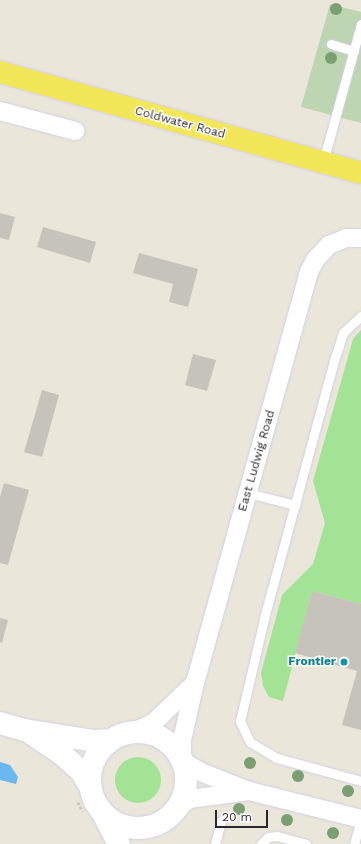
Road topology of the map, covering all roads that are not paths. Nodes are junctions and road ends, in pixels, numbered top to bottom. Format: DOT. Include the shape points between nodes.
graph roads {
  1 [pos="361,24"];
  2 [pos="331,44"];
  3 [pos="354,51"];
  4 [pos="0,72"];
  5 [pos="0,111"];
  6 [pos="75,131"];
  7 [pos="323,162"];
  8 [pos="361,172"];
  9 [pos="361,238"];
  10 [pos="361,316"];
  11 [pos="248,493"];
  12 [pos="295,505"];
  13 [pos="195,682"];
  14 [pos="0,723"];
  15 [pos="24,730"];
  16 [pos="133,732"];
  17 [pos="111,740"];
  18 [pos="182,761"];
  19 [pos="361,781"];
  20 [pos="249,791"];
  21 [pos="83,792"];
  22 [pos="170,814"];
  23 [pos="95,815"];
  24 [pos="361,819"];
  25 [pos="221,821"];
  26 [pos="120,844"];
  27 [pos="150,844"];
  28 [pos="215,844"];
  29 [pos="261,844"];
  30 [pos="306,844"];
  31 [pos="354,844"];
  1 -- 3 [label="lane"];
  2 -- 3 [label="lane"];
  3 -- 7 [label="lane"];
  4 -- 7 [label="main road, Coldwater Road"];
  5 -- 6 [label="street"];
  7 -- 8 [label="main road, Coldwater Road"];
  9 -- 11 [label="street, East Ludwig Road" via="346,238 329,245 315,260 309,272"];
  10 -- 12 [label="lane" via="358,316 343,333"];
  11 -- 12 [label="lane"];
  11 -- 13 [label="street, East Ludwig Road"];
  12 -- 19 [label="lane" via="246,687 240,721 250,742 277,758"];
  13 -- 16 [label="street" via="153,723"];
  13 -- 18 [label="street, East Ludwig Road" via="182,740"];
  14 -- 15 [label="main road"];
  15 -- 17 [label="main road" via="95,741"];
  15 -- 21 [label="main road" via="63,754 80,771"];
  16 -- 17 [label="main road"];
  16 -- 18 [label="main road" via="158,736 176,750"];
  17 -- 21 [label="main road" via="94,762"];
  18 -- 20 [label="street" via="203,773"];
  18 -- 22 [label="main road" via="185,787"];
  20 -- 22 [label="street" via="190,799"];
  20 -- 24 [label="street"];
  21 -- 23 [label="main road" via="94,800"];
  22 -- 23 [label="main road" via="138,828"];
  22 -- 27 [label="main road"];
  23 -- 26 [label="main road"];
  24 -- 31 [label="lane"];
  25 -- 28 [label="lane"];
  29 -- 30 [label="lane" via="268,837 277,836"];
}
